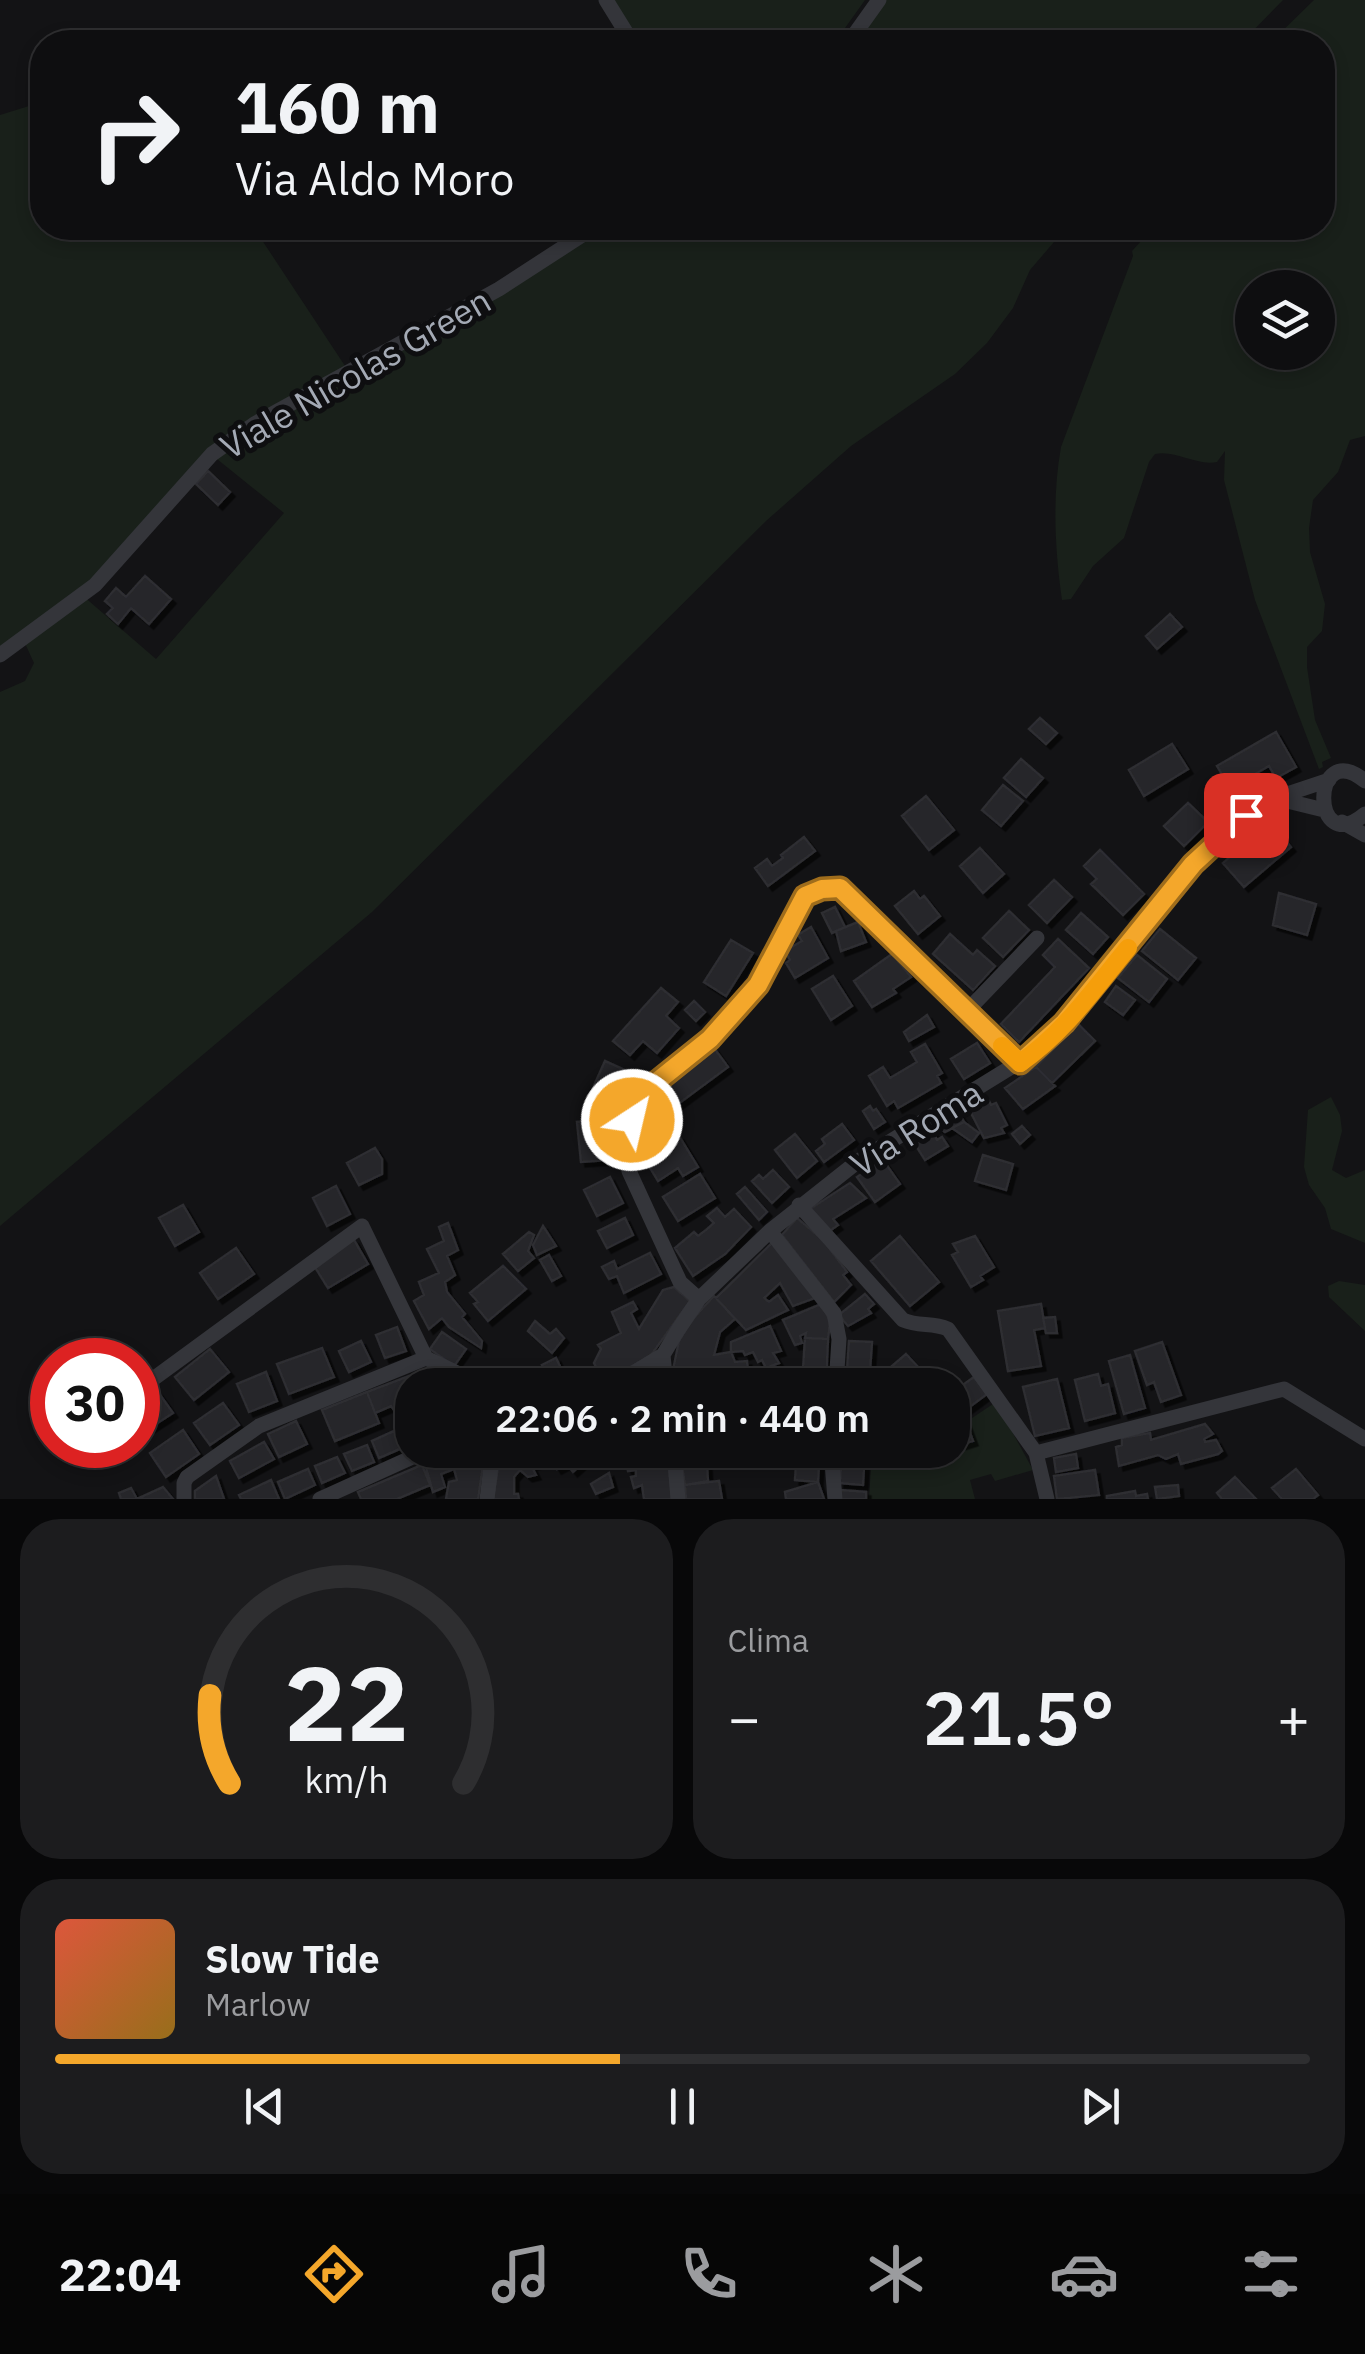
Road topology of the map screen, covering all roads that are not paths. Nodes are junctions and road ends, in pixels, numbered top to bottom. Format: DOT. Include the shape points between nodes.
graph roads {
  1 [pos="606,0"];
  2 [pos="879,0"];
  3 [pos="625,30"];
  4 [pos="858,30"];
  5 [pos="575,240"];
  6 [pos="0,655"];
  7 [pos="1365,762"];
  8 [pos="1331,778"];
  9 [pos="1365,781"];
  10 [pos="1276,798"];
  11 [pos="1324,810"];
  12 [pos="1365,814"];
  13 [pos="1342,822"];
  14 [pos="1365,835"];
  15 [pos="1037,938"];
  16 [pos="967,1011"];
  17 [pos="1020,1063"];
  18 [pos="799,1205"];
  19 [pos="770,1231"];
  20 [pos="699,1299"];
  21 [pos="663,1355"];
  22 [pos="426,1358"];
  23 [pos="447,1368"];
  24 [pos="642,1368"];
  25 [pos="664,1368"];
  26 [pos="837,1368"];
  27 [pos="160,1374"];
  28 [pos="1365,1439"];
  29 [pos="1036,1453"];
  30 [pos="395,1468"];
  31 [pos="490,1468"];
  32 [pos="675,1468"];
  33 [pos="833,1468"];
  34 [pos="346,1494"];
  35 [pos="184,1499"];
  36 [pos="320,1499"];
  37 [pos="486,1499"];
  38 [pos="678,1499"];
  39 [pos="836,1499"];
  40 [pos="1047,1499"];
  1 -- 3 [label="street"];
  2 -- 4 [label="street"];
  5 -- 6 [label="street, Viale Nicolas Green" via="212,454 95,585"];
  7 -- 8 [label="street, Via Roma"];
  8 -- 9 [label="street" via="1349,773"];
  8 -- 10 [label="street, Via Roma"];
  8 -- 11 [label="street" via="1321,798"];
  10 -- 11 [label="street"];
  10 -- 17 [label="street, Via Roma" via="1193,864 1064,1023"];
  11 -- 13 [label="street"];
  12 -- 13 [label="street"];
  13 -- 14 [label="street"];
  15 -- 16 [label="street"];
  16 -- 17 [label="street"];
  16 -- 20 [label="street" via="840,888 805,896 758,985 710,1039 639,1096 632,1120 624,1151 628,1170 680,1282"];
  17 -- 18 [label="street, Via Roma" via="909,1128"];
  18 -- 19 [label="street, Via Roma"];
  18 -- 29 [label="street" via="903,1320 948,1329"];
  19 -- 20 [label="street, Via Roma"];
  19 -- 26 [label="street" via="834,1314"];
  20 -- 21 [label="street, Via Roma"];
  21 -- 24 [label="street"];
  21 -- 25 [label="street"];
  22 -- 23 [label="street"];
  22 -- 27 [label="street" via="362,1226"];
  22 -- 35 [label="street" via="259,1426 187,1477"];
  28 -- 29 [label="street" via="1284,1388"];
  29 -- 40 [label="street"];
  30 -- 34 [label="street"];
  31 -- 37 [label="street"];
  32 -- 38 [label="street"];
  33 -- 39 [label="street"];
  34 -- 36 [label="street"];
}
